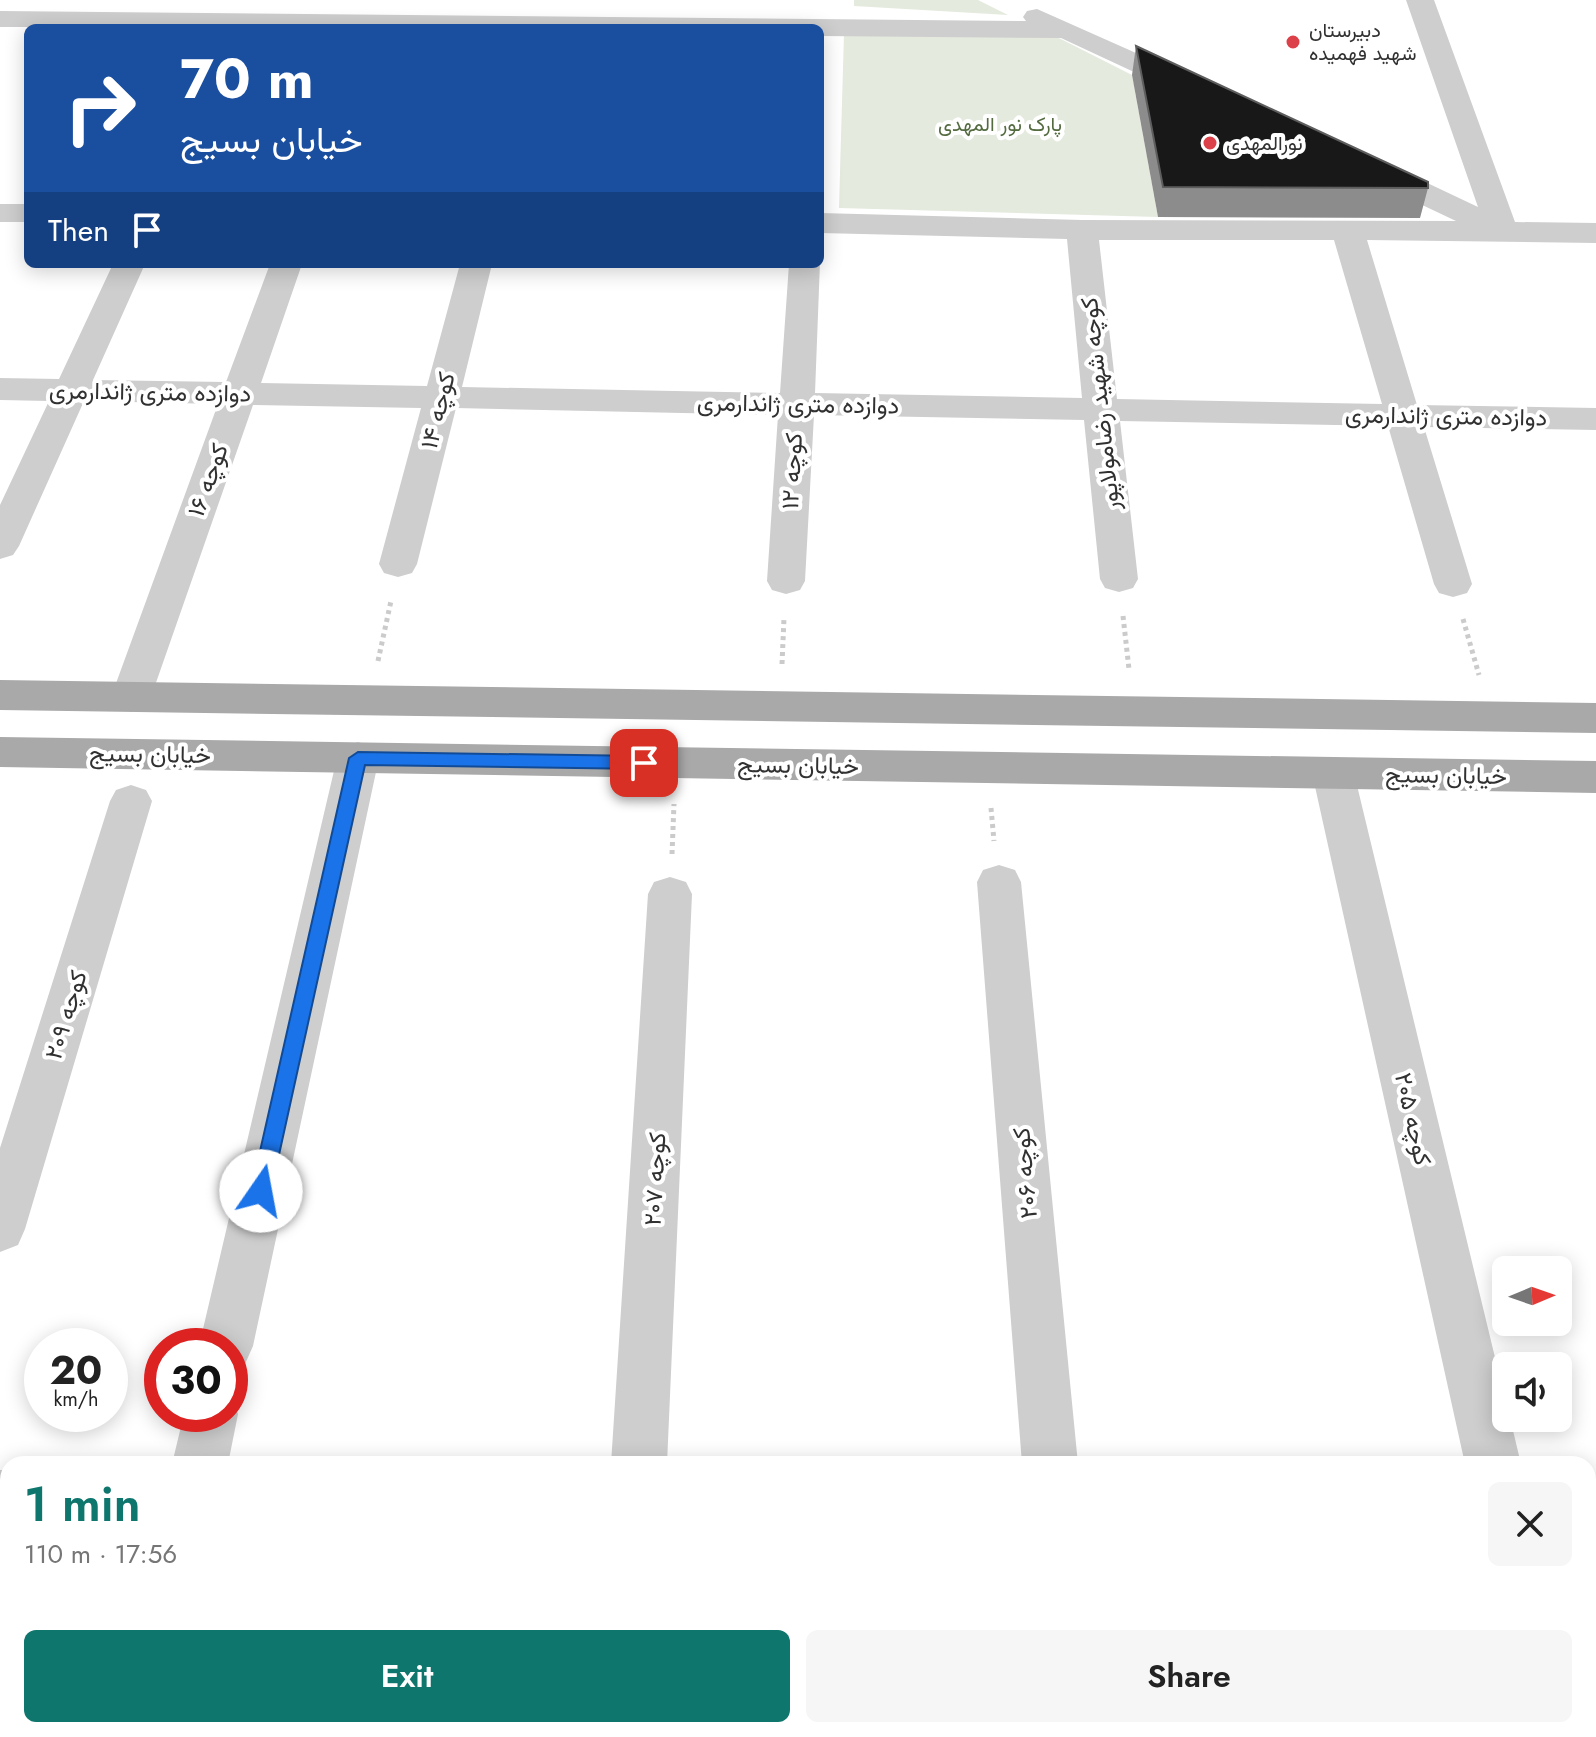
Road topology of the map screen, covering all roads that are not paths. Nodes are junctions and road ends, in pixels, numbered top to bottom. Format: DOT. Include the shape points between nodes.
graph roads {
  1 [pos="1005,0"];
  2 [pos="1420,0"];
  3 [pos="130,10"];
  4 [pos="374,17"];
  5 [pos="536,17"];
  6 [pos="0,19"];
  7 [pos="231,24"];
  8 [pos="255,24"];
  9 [pos="715,24"];
  10 [pos="824,28"];
  11 [pos="1061,30"];
  12 [pos="1222,102"];
  13 [pos="1353,160"];
  14 [pos="0,213"];
  15 [pos="24,213"];
  16 [pos="824,223"];
  17 [pos="1082,230"];
  18 [pos="1502,231"];
  19 [pos="1348,232"];
  20 [pos="1596,233"];
  21 [pos="127,268"];
  22 [pos="285,268"];
  23 [pos="475,268"];
  24 [pos="805,268"];
  25 [pos="0,389"];
  26 [pos="71,390"];
  27 [pos="239,393"];
  28 [pos="441,397"];
  29 [pos="796,404"];
  30 [pos="1101,410"];
  31 [pos="1403,415"];
  32 [pos="1596,419"];
  33 [pos="0,546"];
  34 [pos="398,564"];
  35 [pos="1119,579"];
  36 [pos="786,581"];
  37 [pos="1453,584"];
  38 [pos="0,695"];
  39 [pos="131,697"];
  40 [pos="370,700"];
  41 [pos="1321,714"];
  42 [pos="1596,718"];
  43 [pos="0,752"];
  44 [pos="358,758"];
  45 [pos="1333,773"];
  46 [pos="1596,777"];
  47 [pos="131,801"];
  48 [pos="999,882"];
  49 [pos="670,894"];
  50 [pos="0,1229"];
  51 [pos="230,1328"];
  52 [pos="207,1432"];
  53 [pos="202,1456"];
  54 [pos="639,1456"];
  55 [pos="1049,1456"];
  56 [pos="1491,1456"];
  1 -- 11 [label="street"];
  2 -- 18 [label="street"];
  3 -- 6 [label="street"];
  3 -- 7 [label="street"];
  4 -- 5 [label="street"];
  4 -- 8 [label="street"];
  5 -- 9 [label="street"];
  10 -- 11 [label="street"];
  11 -- 12 [label="street"];
  13 -- 18 [label="street"];
  14 -- 15 [label="street"];
  16 -- 17 [label="street"];
  17 -- 19 [label="street"];
  17 -- 30 [label="street, کوچه شهید رضامولاپور"];
  18 -- 19 [label="street"];
  18 -- 20 [label="street"];
  19 -- 31 [label="street"];
  21 -- 26 [label="street"];
  22 -- 27 [label="street, ۱۶ کوچه"];
  23 -- 28 [label="street, ‍‍ ۱۴ کوچه"];
  24 -- 29 [label="street, ۱۲ کوچه"];
  25 -- 26 [label="street, دوازده متری ژاندارمری"];
  26 -- 27 [label="street, دوازده متری ژاندارمری"];
  26 -- 33 [label="street"];
  27 -- 28 [label="street, دوازده متری ژاندارمری"];
  27 -- 39 [label="street, ۱۶ کوچه"];
  28 -- 29 [label="street, دوازده متری ژاندارمری"];
  28 -- 34 [label="street, ‍‍ ۱۴ کوچه"];
  29 -- 30 [label="street, دوازده متری ژاندارمری"];
  29 -- 36 [label="street, ۱۲ کوچه"];
  30 -- 31 [label="street, دوازده متری ژاندارمری"];
  30 -- 35 [label="street, کوچه شهید رضامولاپور"];
  31 -- 32 [label="street, دوازده متری ژاندارمری"];
  31 -- 37 [label="street"];
  38 -- 39 [label="main road"];
  39 -- 40 [label="main road"];
  40 -- 41 [label="main road"];
  40 -- 44 [label="main road"];
  41 -- 42 [label="main road"];
  41 -- 45 [label="main road"];
  43 -- 44 [label="main road, خیابان بسیج"];
  44 -- 45 [label="main road, خیابان بسیج"];
  44 -- 51 [label="street"];
  45 -- 46 [label="main road, خیابان بسیج"];
  45 -- 56 [label="street, ۲۰۵ کوچه"];
  47 -- 50 [label="street, ۲۰۹ کوچه"];
  48 -- 55 [label="street, ۲۰۶ کوچه"];
  49 -- 54 [label="street, ۲۰۷ کوچه"];
  52 -- 53 [label="street"];
}
